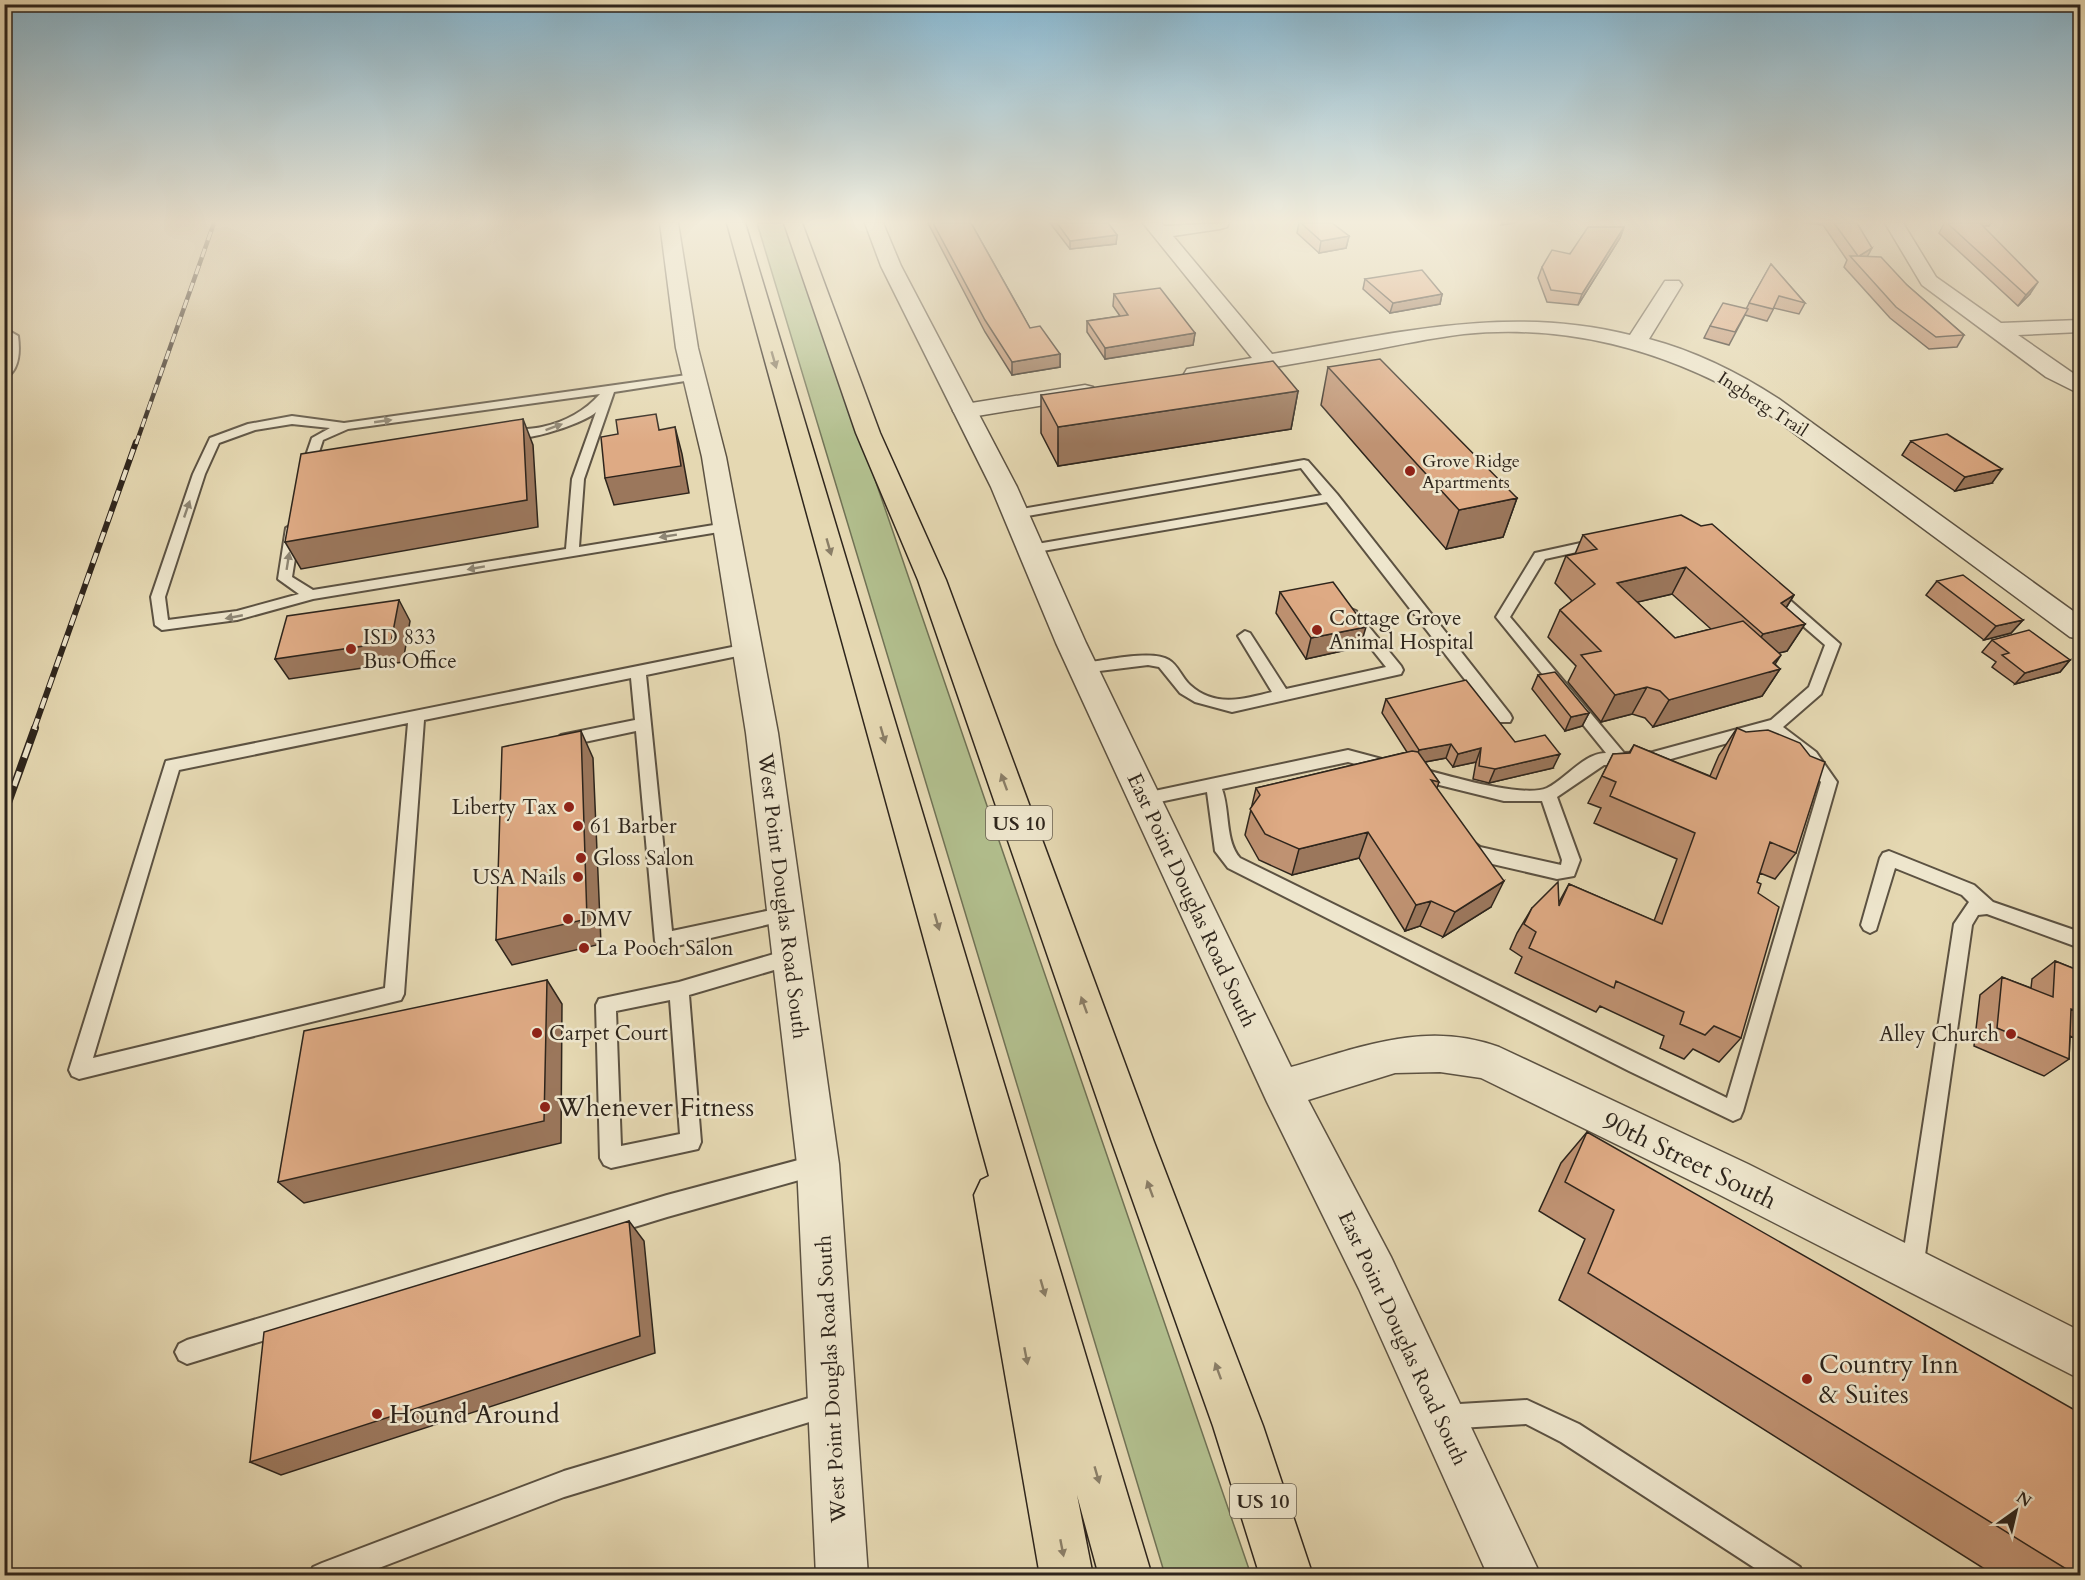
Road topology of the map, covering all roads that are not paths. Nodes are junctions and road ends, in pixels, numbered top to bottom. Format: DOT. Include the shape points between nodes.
graph roads {
  1 [pos="681,297"];
  2 [pos="757,297"];
  3 [pos="819,297"];
  4 [pos="907,297"];
  5 [pos="1213,297"];
  6 [pos="1665,297"];
  7 [pos="1951,297"];
  8 [pos="2080,326"];
  9 [pos="1997,330"];
  10 [pos="4,331"];
  11 [pos="1636,342"];
  12 [pos="9,344"];
  13 [pos="1266,361"];
  14 [pos="4,376"];
  15 [pos="694,377"];
  16 [pos="1176,377"];
  17 [pos="2080,387"];
  18 [pos="610,389"];
  19 [pos="1109,389"];
  20 [pos="965,411"];
  21 [pos="345,426"];
  22 [pos="490,439"];
  23 [pos="302,486"];
  24 [pos="1332,497"];
  25 [pos="1016,514"];
  26 [pos="295,520"];
  27 [pos="726,527"];
  28 [pos="1617,540"];
  29 [pos="1031,549"];
  30 [pos="572,552"];
  31 [pos="1756,578"];
  32 [pos="311,595"];
  33 [pos="1350,613"];
  34 [pos="2080,630"];
  35 [pos="1245,636"];
  36 [pos="747,649"];
  37 [pos="1083,668"];
  38 [pos="638,671"];
  39 [pos="1283,697"];
  40 [pos="416,716"];
  41 [pos="1504,718"];
  42 [pos="643,724"];
  43 [pos="1769,726"];
  44 [pos="542,745"];
  45 [pos="1620,759"];
  46 [pos="1427,776"];
  47 [pos="1213,785"];
  48 [pos="1548,795"];
  49 [pos="1438,796"];
  50 [pos="1145,799"];
  51 [pos="1455,825"];
  52 [pos="1987,907"];
  53 [pos="785,914"];
  54 [pos="1870,925"];
  55 [pos="2080,940"];
  56 [pos="791,957"];
  57 [pos="679,990"];
  58 [pos="962,1010"];
  59 [pos="1281,1089"];
  60 [pos="818,1164"];
  61 [pos="1912,1270"];
  62 [pos="187,1352"];
  63 [pos="2080,1356"];
  64 [pos="832,1402"];
  65 [pos="1439,1417"];
  66 [pos="1238,1426"];
  67 [pos="322,1575"];
  68 [pos="842,1575"];
  69 [pos="1067,1575"];
  70 [pos="1126,1575"];
  71 [pos="1287,1575"];
  72 [pos="1312,1575"];
  73 [pos="1515,1575"];
  74 [pos="1791,1575"];
  1 -- 15 [label="street, West Point Douglas Road South"];
  2 -- 58 [label="highway, one-way"];
  66 -- 3 [label="highway, US 10, one-way" via="932,580 868,433"];
  4 -- 20 [label="street, East Point Douglas Road South"];
  5 -- 13 [label="street"];
  6 -- 11 [label="street"];
  7 -- 9 [label="street"];
  8 -- 9 [label="street"];
  9 -- 17 [label="street"];
  10 -- 12 [label="lane" via="13,336"];
  11 -- 13 [label="street, Ingberg Trail" via="1571,330 1495,326"];
  11 -- 34 [label="street, Ingberg Trail" via="1696,363 1756,394"];
  12 -- 14 [label="lane" via="15,356"];
  13 -- 16 [label="street, Ingberg Trail"];
  15 -- 18 [label="lane"];
  15 -- 27 [label="street, West Point Douglas Road South"];
  21 -- 18 [label="lane, one-way"];
  22 -- 18 [label="lane, one-way" via="547,430 589,412"];
  18 -- 30 [label="lane" via="578,479"];
  19 -- 20 [label="street"];
  20 -- 25 [label="street, East Point Douglas Road South"];
  21 -- 23 [label="lane" via="318,438 315,463"];
  32 -- 21 [label="lane, one-way" via="257,612 198,624 162,625 158,597 214,441 252,427 291,420"];
  24 -- 25 [label="lane" via="1304,464"];
  24 -- 29 [label="lane"];
  24 -- 41 [label="lane"];
  25 -- 29 [label="street, East Point Douglas Road South"];
  32 -- 26 [label="lane, one-way" via="285,579"];
  27 -- 30 [label="lane, one-way"];
  27 -- 36 [label="street, West Point Douglas Road South"];
  28 -- 45 [label="lane" via="1540,556 1503,617"];
  29 -- 37 [label="street, East Point Douglas Road South"];
  30 -- 32 [label="lane, one-way"];
  31 -- 43 [label="lane" via="1833,644 1816,690"];
  33 -- 39 [label="lane" via="1396,670"];
  35 -- 39 [label="lane"];
  36 -- 38 [label="lane"];
  36 -- 53 [label="street, West Point Douglas Road South"];
  37 -- 39 [label="lane" via="1148,660 1164,663 1192,694 1232,707"];
  37 -- 50 [label="street, East Point Douglas Road South"];
  38 -- 40 [label="lane"];
  38 -- 42 [label="lane"];
  40 -- 40 [label="lane" via="172,765 79,1070 394,994"];
  42 -- 44 [label="lane"];
  42 -- 53 [label="lane" via="664,941"];
  43 -- 45 [label="lane" via="1653,758"];
  43 -- 47 [label="lane" via="1793,740 1818,763 1829,782 1733,1111 1234,863 1224,851"];
  45 -- 48 [label="lane" via="1601,759"];
  46 -- 47 [label="lane" via="1348,756"];
  46 -- 48 [label="lane" via="1504,795"];
  46 -- 49 [label="lane"];
  47 -- 50 [label="lane"];
  48 -- 51 [label="lane" via="1571,860 1568,871 1557,872 1475,853"];
  50 -- 59 [label="street, East Point Douglas Road South"];
  52 -- 54 [label="lane" via="1968,890 1889,858"];
  52 -- 55 [label="lane"];
  52 -- 61 [label="lane" via="1973,908 1963,924"];
  53 -- 56 [label="street, West Point Douglas Road South"];
  56 -- 57 [label="lane"];
  56 -- 60 [label="street, West Point Douglas Road South"];
  57 -- 57 [label="lane" via="691,1142 611,1158 606,1005"];
  58 -- 69 [label="highway, one-way"];
  58 -- 70 [label="highway, one-way"];
  59 -- 61 [label="street, 90th Street South" via="1395,1055 1440,1054 1485,1060"];
  59 -- 65 [label="street, East Point Douglas Road South" via="1375,1273"];
  60 -- 62 [label="lane" via="656,1209"];
  60 -- 64 [label="street, West Point Douglas Road South"];
  61 -- 63 [label="street, 90th Street South"];
  64 -- 67 [label="lane" via="564,1484"];
  64 -- 68 [label="street, West Point Douglas Road South"];
  65 -- 73 [label="street, East Point Douglas Road South"];
  65 -- 74 [label="lane" via="1527,1412 1570,1433"];
  66 -- 71 [label="highway, US 10"];
  66 -- 72 [label="highway"];
}
